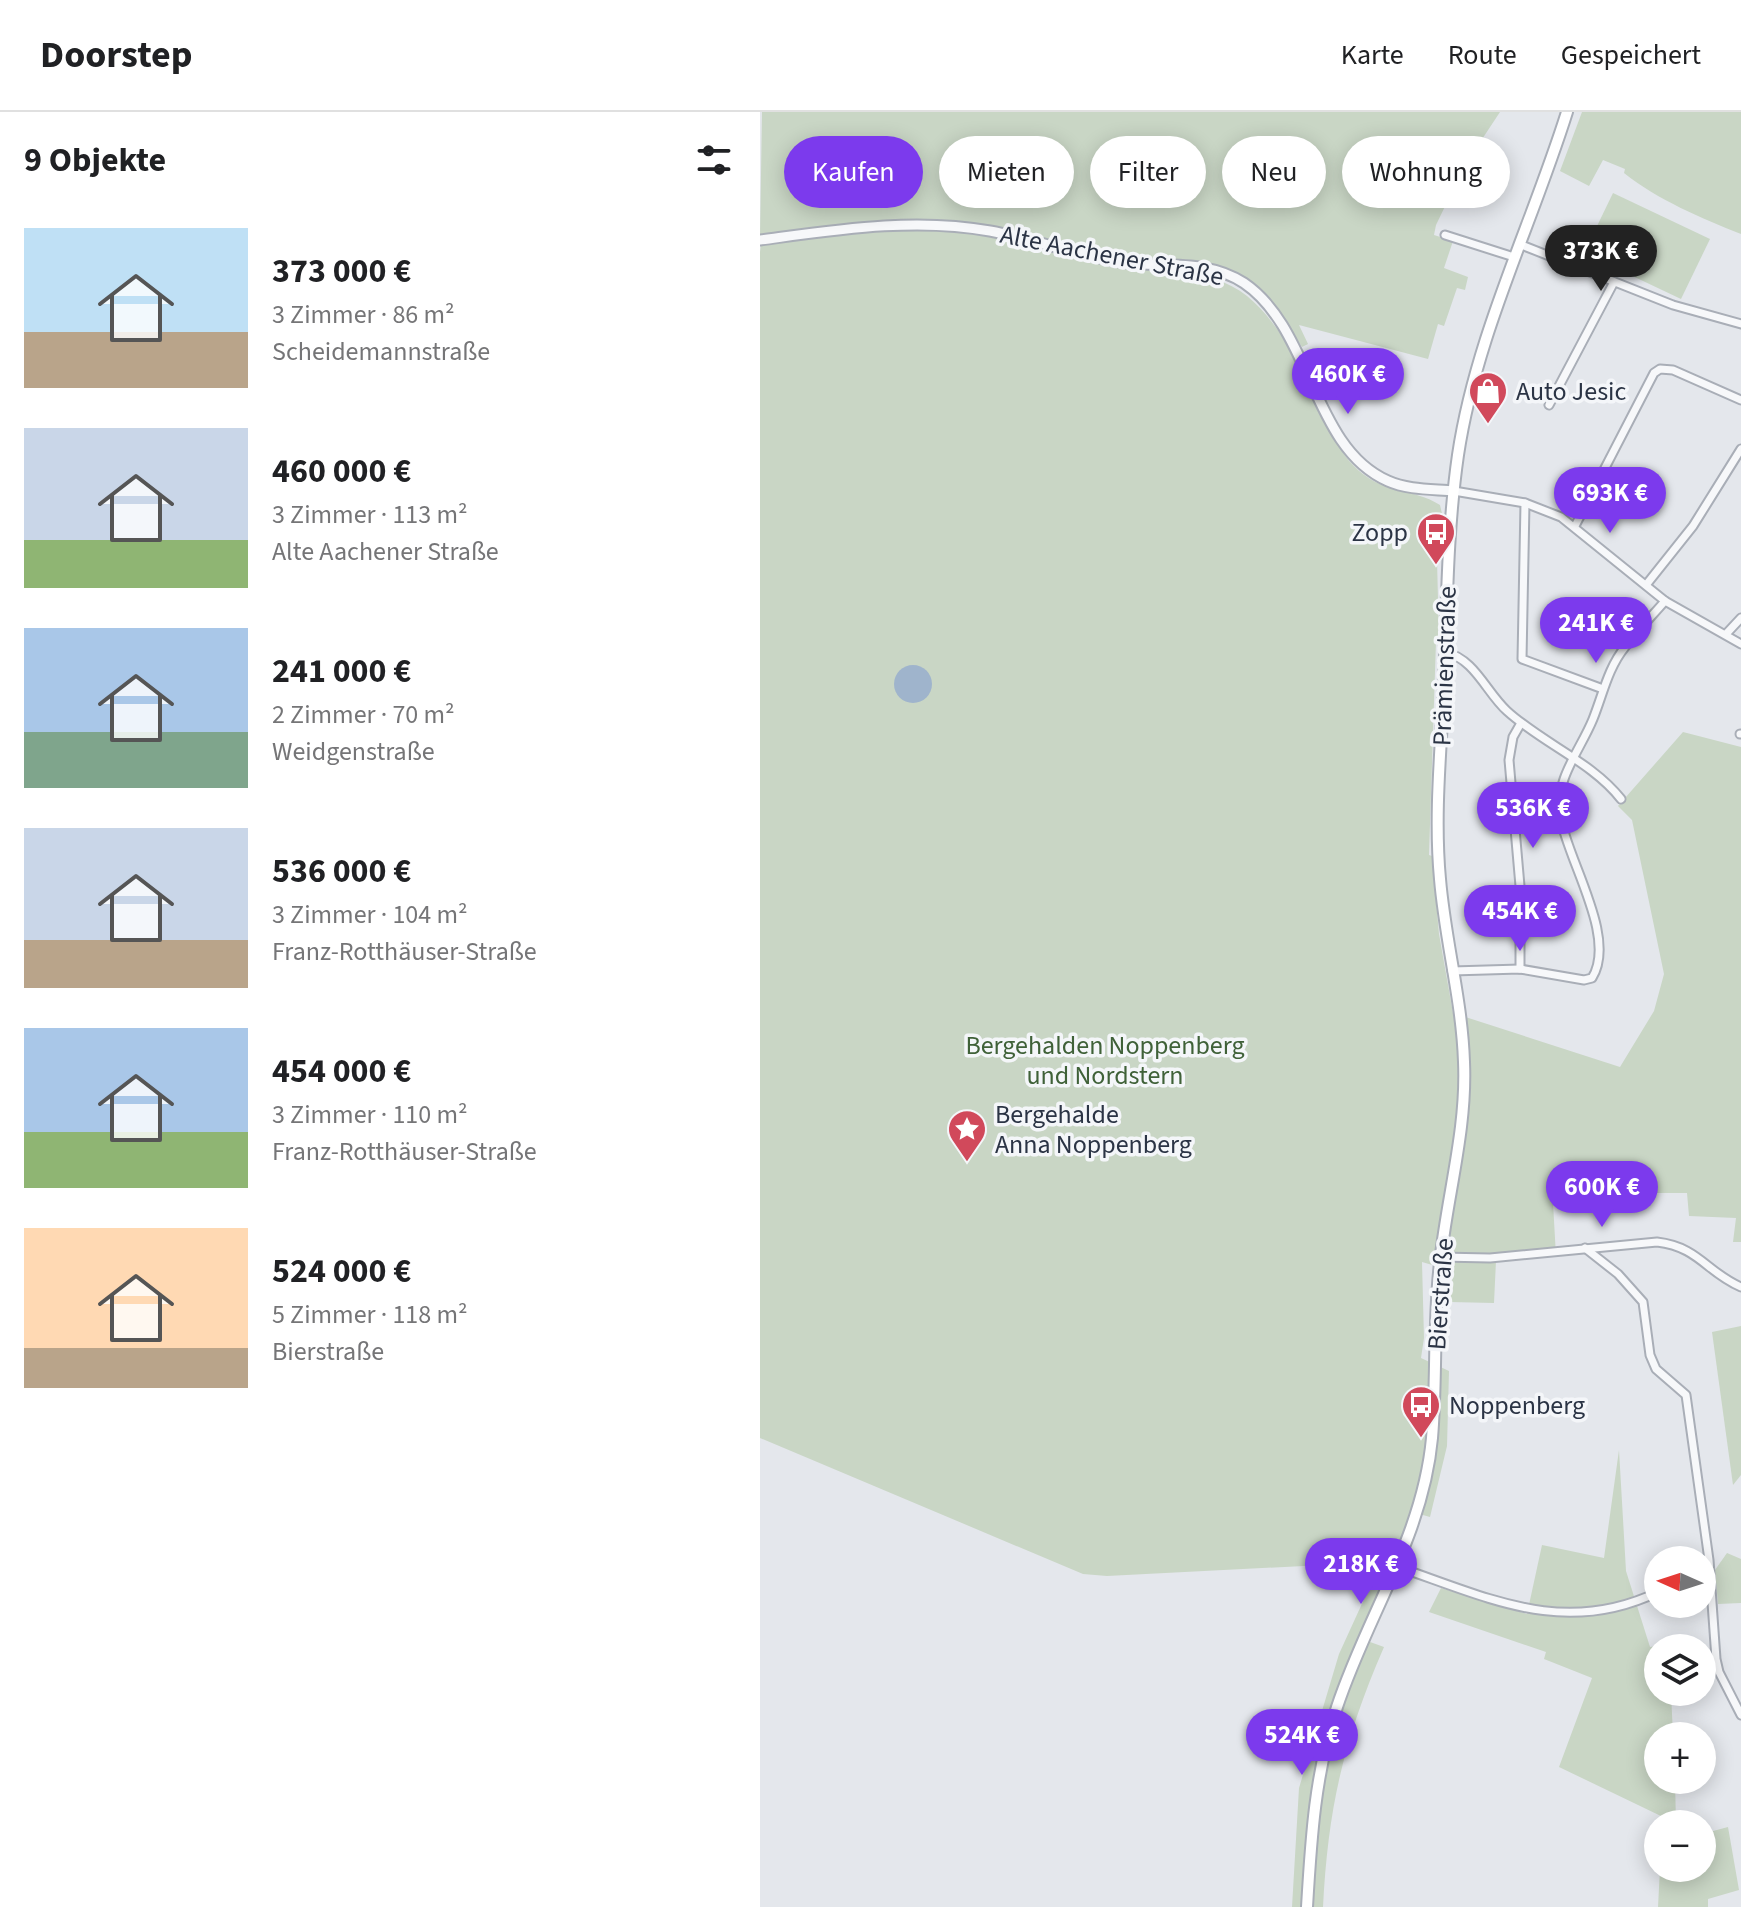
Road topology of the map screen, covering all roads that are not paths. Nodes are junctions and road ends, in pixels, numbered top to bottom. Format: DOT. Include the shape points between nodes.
graph roads {
  1 [pos="1567,112"];
  2 [pos="1445,235"];
  3 [pos="760,240"];
  4 [pos="1519,244"];
  5 [pos="1514,257"];
  6 [pos="1614,282"];
  7 [pos="1741,324"];
  8 [pos="1741,400"];
  9 [pos="1549,405"];
  10 [pos="1741,449"];
  11 [pos="1454,491"];
  12 [pos="1525,503"];
  13 [pos="1575,526"];
  14 [pos="1646,585"];
  15 [pos="1665,601"];
  16 [pos="1741,618"];
  17 [pos="1727,633"];
  18 [pos="1741,644"];
  19 [pos="1445,652"];
  20 [pos="1603,689"];
  21 [pos="1521,723"];
  22 [pos="1572,759"];
  23 [pos="1621,799"];
  24 [pos="1520,969"];
  25 [pos="1452,971"];
  26 [pos="1457,998"];
  27 [pos="1585,1248"];
  28 [pos="1440,1257"];
  29 [pos="1741,1287"];
  30 [pos="1704,1546"];
  31 [pos="1398,1567"];
  32 [pos="1644,1598"];
  33 [pos="1712,1618"];
  34 [pos="1741,1715"];
  35 [pos="1307,1907"];
  1 -- 4 [label="main road, Prämienstraße"];
  2 -- 5 [label="street"];
  3 -- 11 [label="street, Alte Aachener Straße" via="902,225 953,227 1119,262 1216,269 1245,284 1272,310 1355,457 1387,481"];
  4 -- 5 [label="main road, Prämienstraße"];
  4 -- 6 [label="street"];
  5 -- 11 [label="main road, Prämienstraße" via="1476,371"];
  6 -- 7 [label="street"];
  6 -- 9 [label="street"];
  8 -- 13 [label="street" via="1673,370 1654,373"];
  10 -- 14 [label="street" via="1693,526"];
  11 -- 12 [label="street"];
  11 -- 19 [label="main road, Prämienstraße"];
  12 -- 13 [label="street"];
  12 -- 20 [label="street" via="1522,659"];
  13 -- 14 [label="street"];
  14 -- 15 [label="street"];
  15 -- 17 [label="street"];
  15 -- 20 [label="street" via="1625,646"];
  16 -- 17 [label="street"];
  17 -- 18 [label="street"];
  19 -- 21 [label="street" via="1464,659"];
  19 -- 25 [label="main road, Prämienstraße" via="1438,848"];
  20 -- 22 [label="street"];
  21 -- 22 [label="street"];
  21 -- 24 [label="street" via="1509,760 1520,886"];
  22 -- 23 [label="street"];
  22 -- 24 [label="street" via="1561,786 1560,815 1595,921 1597,970 1584,980"];
  24 -- 25 [label="street"];
  25 -- 26 [label="main road, Prämienstraße"];
  26 -- 28 [label="main road, Bierstraße" via="1464,1108"];
  27 -- 28 [label="street" via="1490,1258"];
  27 -- 29 [label="street" via="1676,1244"];
  27 -- 30 [label="street" via="1643,1302 1656,1369 1686,1395"];
  28 -- 31 [label="main road, Bierstraße" via="1432,1441 1419,1508"];
  31 -- 32 [label="street" via="1525,1609 1602,1612"];
  31 -- 35 [label="main road, Bierstraße" via="1355,1659 1327,1740 1314,1812"];
  33 -- 34 [label="street" via="1719,1672"];
}
